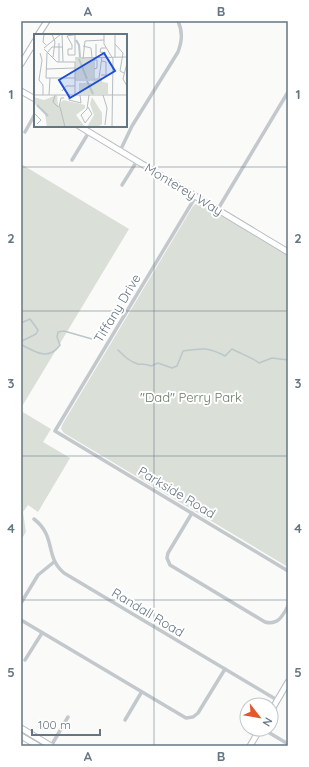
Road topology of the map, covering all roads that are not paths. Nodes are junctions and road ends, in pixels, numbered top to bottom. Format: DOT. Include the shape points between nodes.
graph roads {
  1 [pos="47,21"];
  2 [pos="178,21"];
  3 [pos="39,34"];
  4 [pos="34,43"];
  5 [pos="21,64"];
  6 [pos="21,91"];
  7 [pos="288,92"];
  8 [pos="34,98"];
  9 [pos="34,116"];
  10 [pos="81,127"];
  11 [pos="25,132"];
  12 [pos="89,132"];
  13 [pos="120,150"];
  14 [pos="72,160"];
  15 [pos="137,161"];
  16 [pos="122,185"];
  17 [pos="196,196"];
  18 [pos="218,209"];
  19 [pos="288,252"];
  20 [pos="55,431"];
  21 [pos="192,513"];
  22 [pos="34,519"];
  23 [pos="54,562"];
  24 [pos="288,570"];
  25 [pos="21,603"];
  26 [pos="288,606"];
  27 [pos="21,620"];
  28 [pos="42,633"];
  29 [pos="25,660"];
  30 [pos="225,669"];
  31 [pos="288,682"];
  32 [pos="142,693"];
  33 [pos="272,697"];
  34 [pos="279,697"];
  35 [pos="68,717"];
  36 [pos="125,720"];
  37 [pos="21,728"];
  38 [pos="21,736"];
  39 [pos="256,737"];
  40 [pos="275,737"];
  41 [pos="288,744"];
  42 [pos="38,746"];
  43 [pos="51,746"];
  44 [pos="250,746"];
  1 -- 3 [label="street"];
  2 -- 13 [label="street" via="182,36 178,52"];
  4 -- 5 [label="street"];
  6 -- 8 [label="street"];
  7 -- 18 [label="street"];
  9 -- 11 [label="street"];
  10 -- 12 [label="street, Monterey Way"];
  12 -- 13 [label="street, Monterey Way"];
  12 -- 14 [label="street"];
  13 -- 15 [label="street, Monterey Way"];
  15 -- 16 [label="street"];
  15 -- 17 [label="street, Monterey Way"];
  17 -- 18 [label="street, Monterey Way"];
  17 -- 20 [label="street, Tiffany Drive"];
  18 -- 19 [label="street, Monterey Way"];
  20 -- 21 [label="street, Parkside Road"];
  21 -- 24 [label="street, Parkside Road"];
  21 -- 26 [label="street" via="168,553 170,565 266,622 278,621"];
  22 -- 23 [label="street" via="47,534"];
  23 -- 25 [label="street" via="38,575"];
  23 -- 30 [label="street, Randall Road" via="71,578"];
  27 -- 28 [label="street"];
  28 -- 29 [label="street"];
  28 -- 32 [label="street"];
  30 -- 32 [label="street" via="193,717 182,717"];
  30 -- 33 [label="street, Randall Road"];
  31 -- 34 [label="street"];
  32 -- 36 [label="street"];
  35 -- 43 [label="street"];
  37 -- 43 [label="street"];
  38 -- 42 [label="street"];
  39 -- 44 [label="street"];
  40 -- 41 [label="street"];
}
